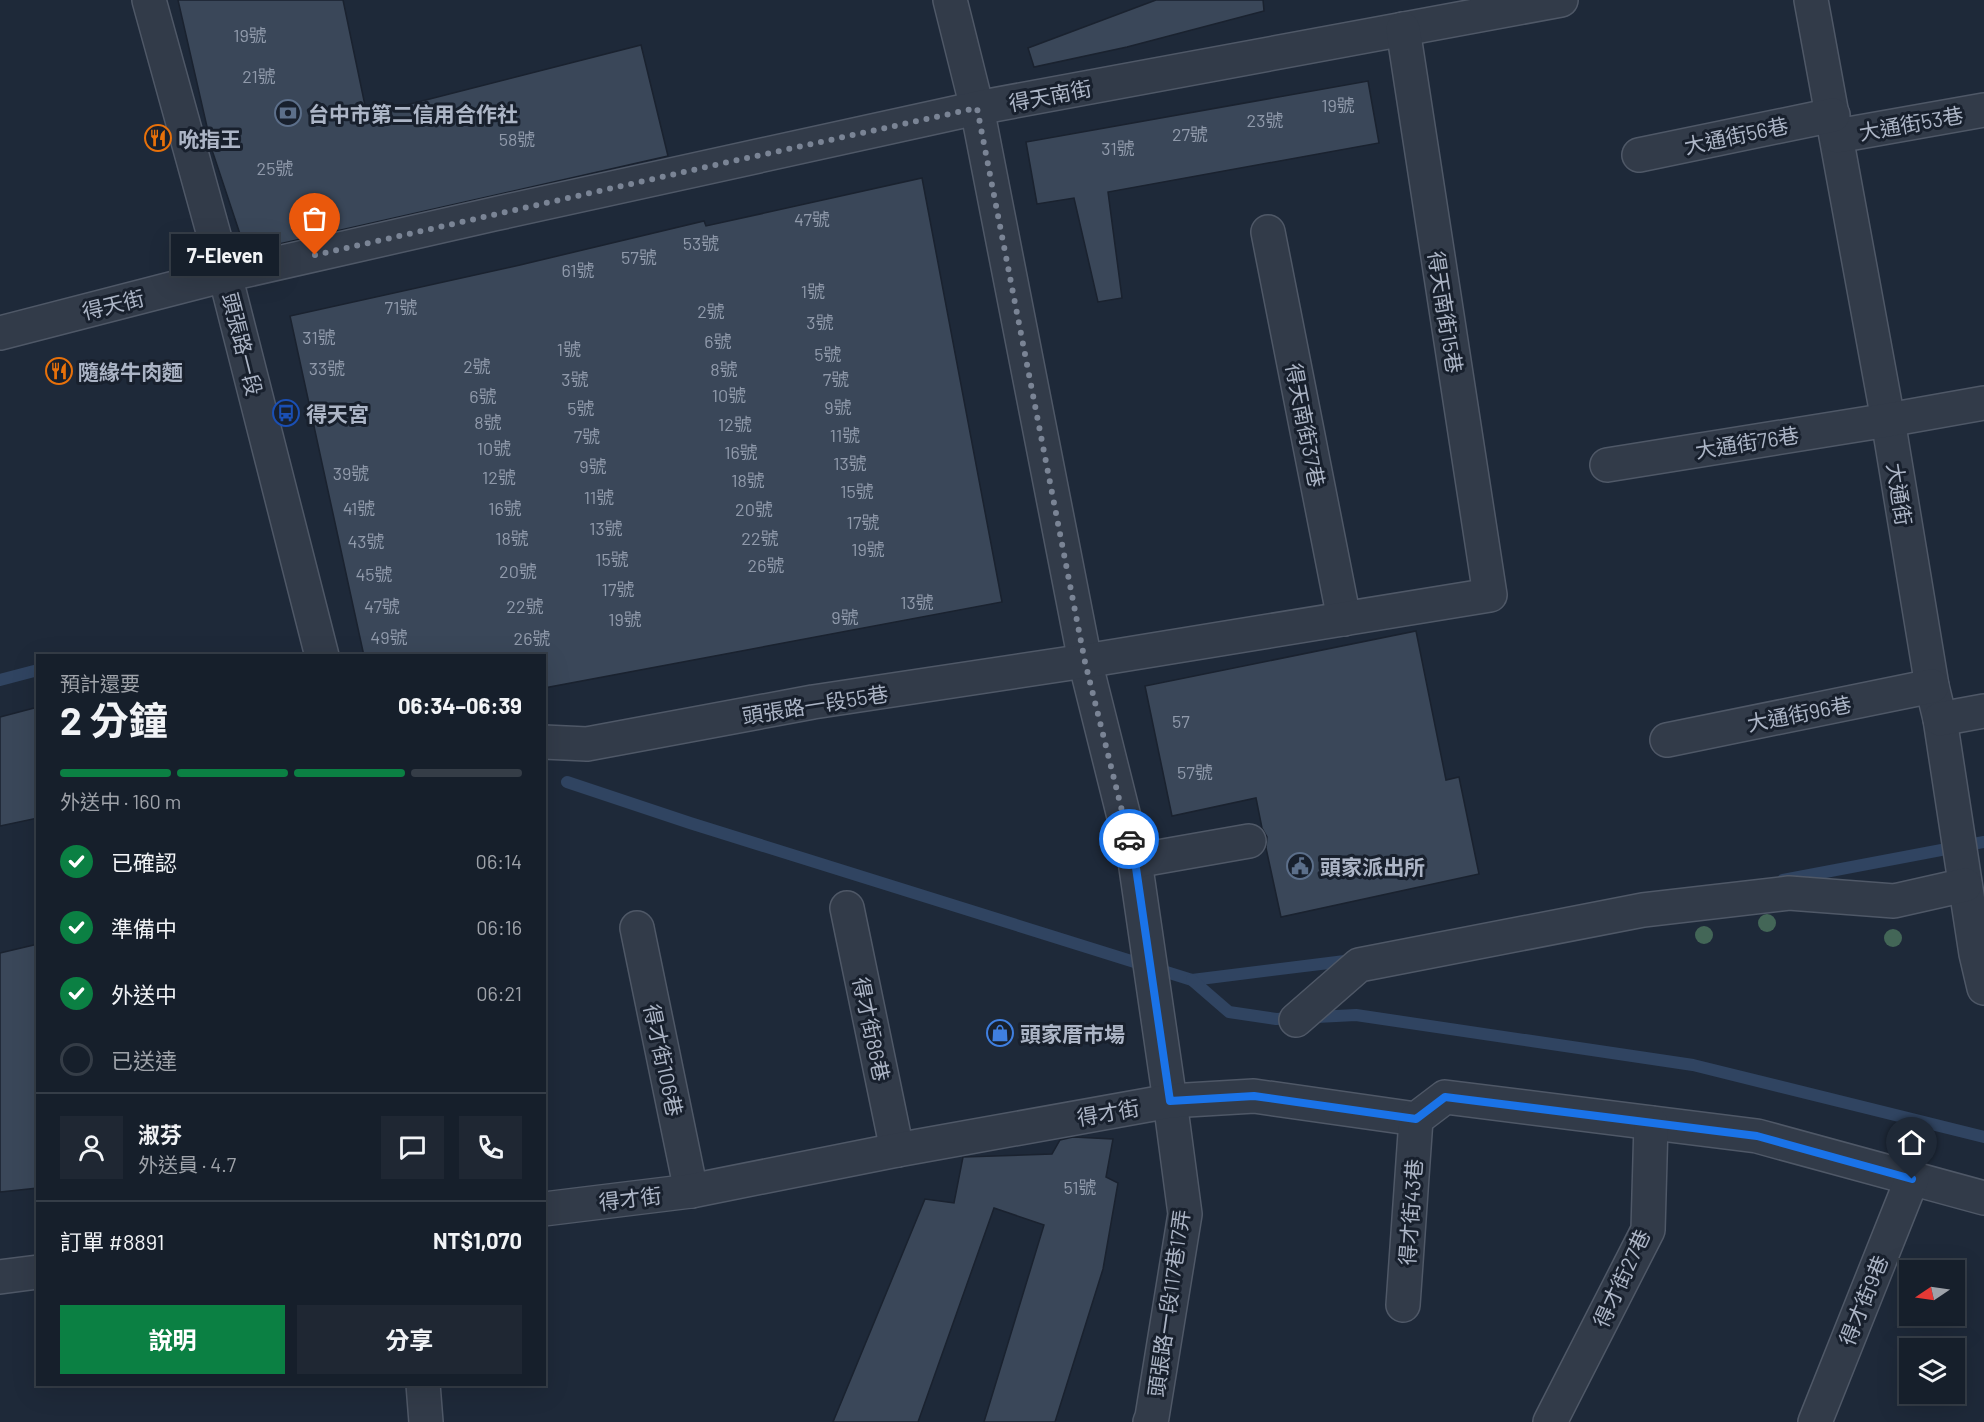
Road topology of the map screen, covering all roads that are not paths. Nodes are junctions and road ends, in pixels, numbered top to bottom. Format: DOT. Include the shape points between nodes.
graph roads {
  1 [pos="149,0"];
  2 [pos="950,0"];
  3 [pos="1561,0"];
  4 [pos="1811,0"];
  5 [pos="1403,29"];
  6 [pos="977,108"];
  7 [pos="1984,110"];
  8 [pos="1835,126"];
  9 [pos="1639,155"];
  10 [pos="1268,231"];
  11 [pos="225,275"];
  12 [pos="0,333"];
  13 [pos="1984,403"];
  14 [pos="1888,420"];
  15 [pos="1607,465"];
  16 [pos="1344,619"];
  17 [pos="321,654"];
  18 [pos="1085,662"];
  19 [pos="1932,686"];
  20 [pos="1984,711"];
  21 [pos="1940,719"];
  22 [pos="1667,740"];
  23 [pos="546,742"];
  24 [pos="1250,841"];
  25 [pos="1135,861"];
  26 [pos="1965,885"];
  27 [pos="847,908"];
  28 [pos="637,928"];
  29 [pos="1980,953"];
  30 [pos="1984,988"];
  31 [pos="1296,1020"];
  32 [pos="1170,1101"];
  33 [pos="1416,1119"];
  34 [pos="1651,1123"];
  35 [pos="897,1150"];
  36 [pos="1912,1179"];
  37 [pos="690,1191"];
  38 [pos="1984,1198"];
  39 [pos="546,1209"];
  40 [pos="36,1272"];
  41 [pos="0,1276"];
  42 [pos="1403,1305"];
  43 [pos="423,1386"];
  44 [pos="426,1422"];
  45 [pos="1150,1422"];
  46 [pos="1550,1422"];
  47 [pos="1815,1422"];
  1 -- 11 [label="street, 頭張路一段"];
  2 -- 6 [label="street"];
  3 -- 5 [label="street, 得天南街"];
  4 -- 8 [label="street, 大通街"];
  5 -- 6 [label="street, 得天南街"];
  5 -- 16 [label="street, 得天南街15巷" via="1490,595"];
  6 -- 11 [label="street, 得天南街"];
  6 -- 18 [label="street"];
  7 -- 8 [label="street, 大通街53巷"];
  8 -- 9 [label="street, 大通街56巷"];
  8 -- 14 [label="street, 大通街"];
  10 -- 16 [label="street, 得天南街37巷"];
  11 -- 12 [label="street, 得天街"];
  11 -- 17 [label="street, 頭張路一段"];
  13 -- 14 [label="street, 大通街76巷"];
  14 -- 15 [label="street, 大通街76巷"];
  14 -- 19 [label="street, 大通街"];
  16 -- 18 [label="street"];
  18 -- 23 [label="street, 頭張路一段55巷" via="813,702 587,744"];
  18 -- 25 [label="street, 頭張路一段117巷17弄"];
  19 -- 21 [label="street, 大通街"];
  19 -- 22 [label="street, 大通街96巷"];
  20 -- 21 [label="street"];
  21 -- 26 [label="street, 大通街"];
  24 -- 25 [label="street"];
  25 -- 32 [label="street, 頭張路一段117巷17弄"];
  26 -- 29 [label="street, 大通街"];
  26 -- 31 [label="street" via="1894,901 1789,893 1643,910 1359,965"];
  27 -- 35 [label="street, 得才街86巷"];
  28 -- 37 [label="street, 得才街106巷"];
  29 -- 30 [label="street, 大通街"];
  32 -- 33 [label="street, 得才街" via="1254,1096"];
  32 -- 35 [label="street, 得才街"];
  32 -- 45 [label="street, 頭張路一段117巷17弄" via="1185,1214"];
  33 -- 34 [label="street" via="1445,1097"];
  33 -- 42 [label="street, 得才街43巷"];
  34 -- 36 [label="street" via="1757,1136"];
  34 -- 46 [label="street, 得才街27巷" via="1648,1230"];
  35 -- 37 [label="street, 得才街"];
  36 -- 38 [label="street"];
  36 -- 47 [label="street, 得才街9巷"];
  37 -- 39 [label="street, 得才街"];
  40 -- 41 [label="street"];
  43 -- 44 [label="street"];
}
